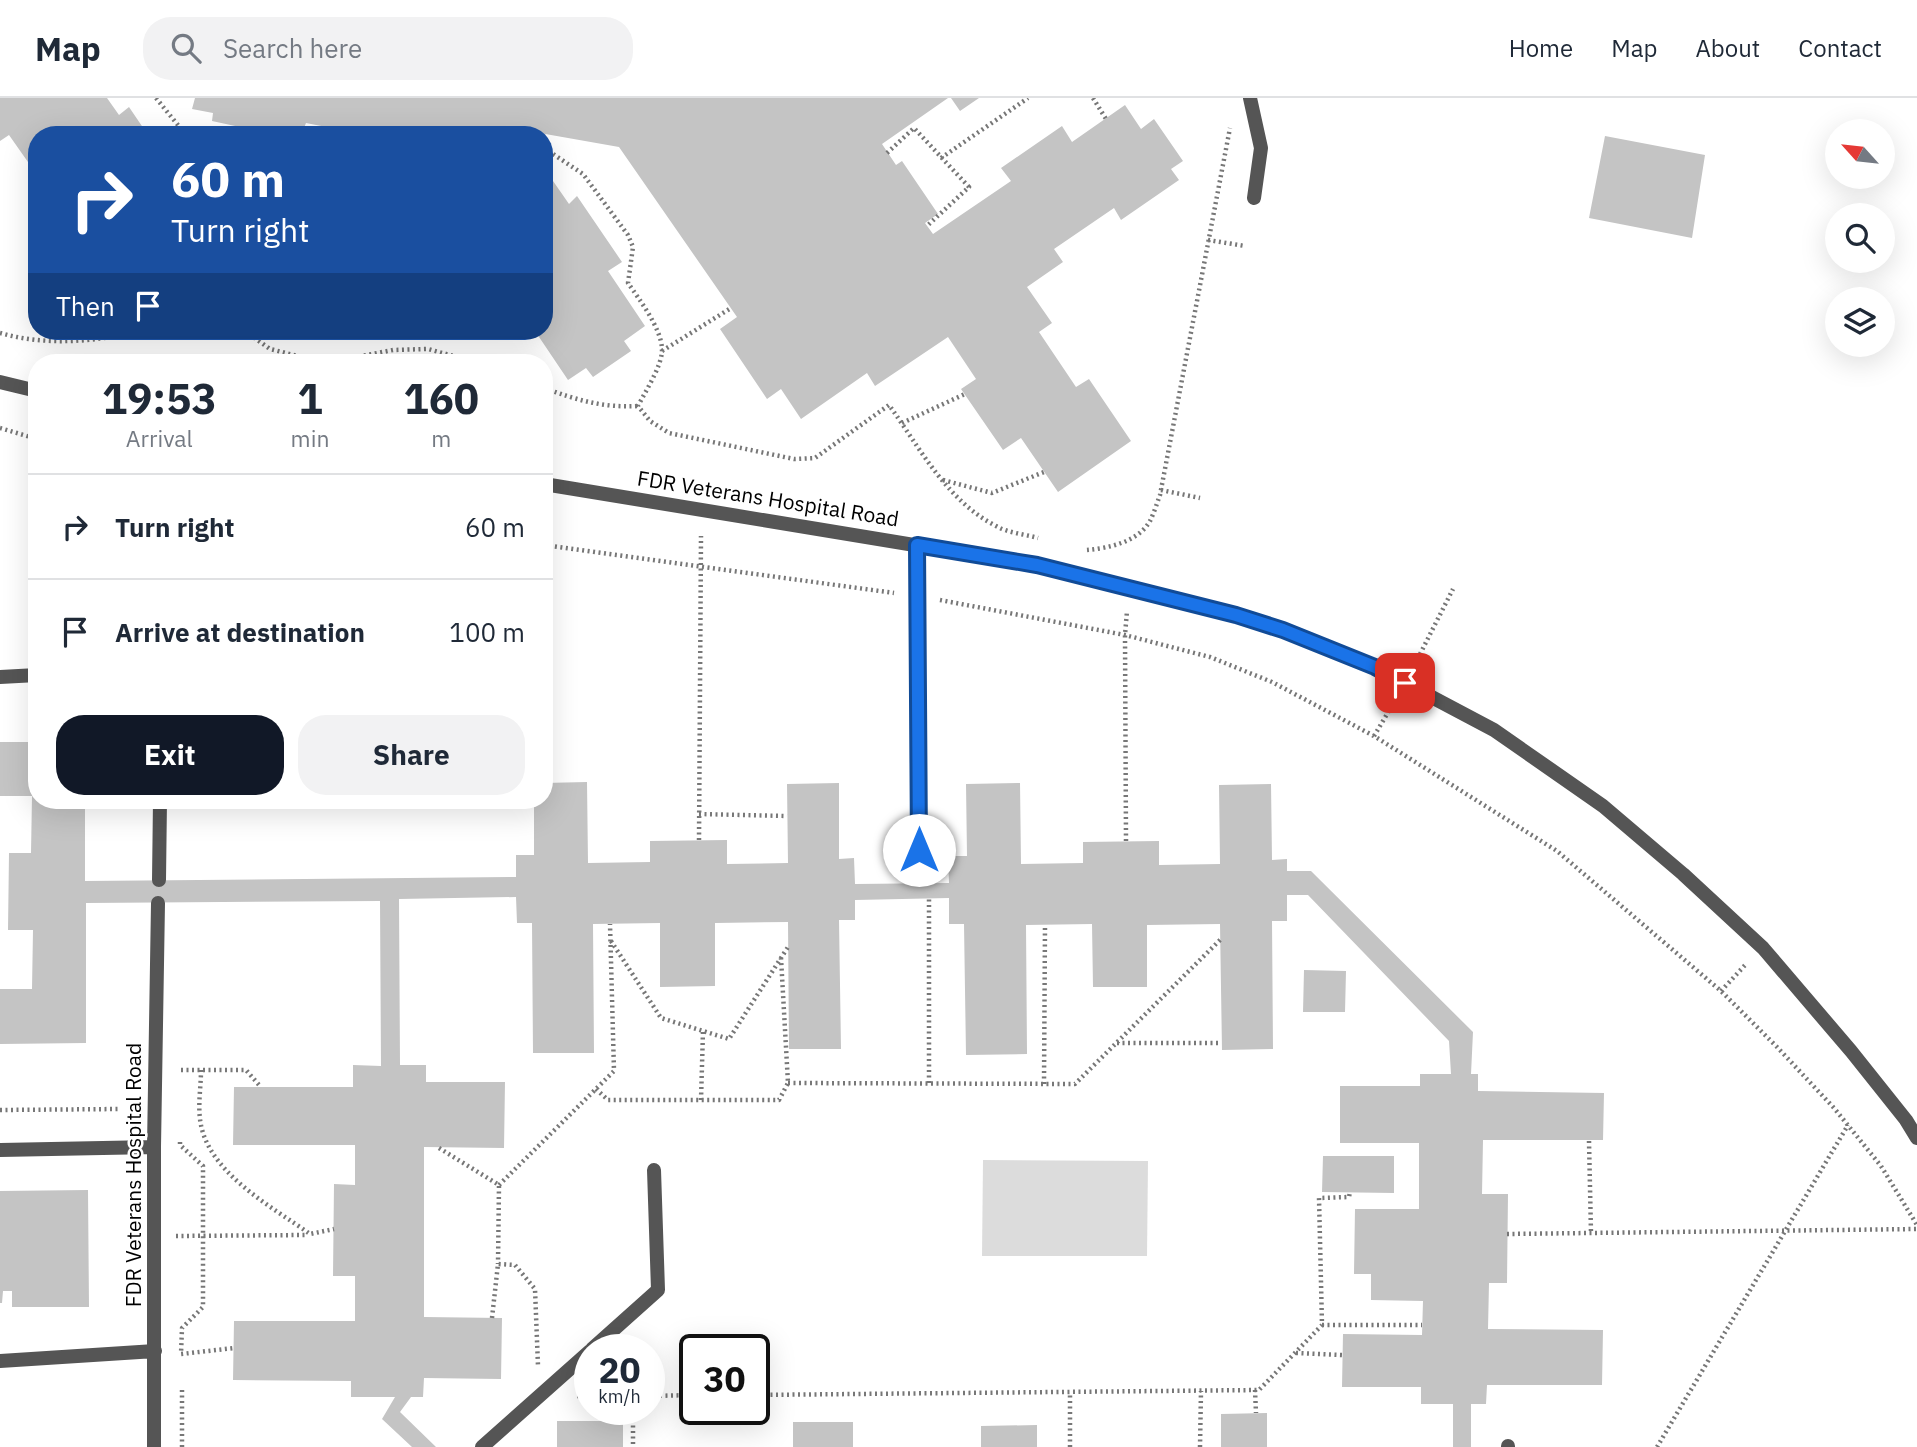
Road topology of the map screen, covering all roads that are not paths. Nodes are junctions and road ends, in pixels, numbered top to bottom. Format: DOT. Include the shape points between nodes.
graph roads {
  1 [pos="1250,98"];
  2 [pos="1254,198"];
  3 [pos="0,382"];
  4 [pos="28,389"];
  5 [pos="553,485"];
  6 [pos="917,545"];
  7 [pos="28,675"];
  8 [pos="0,677"];
  9 [pos="160,809"];
  10 [pos="919,850"];
  11 [pos="159,880"];
  12 [pos="158,902"];
  13 [pos="1917,1138"];
  14 [pos="154,1147"];
  15 [pos="0,1150"];
  16 [pos="653,1170"];
  17 [pos="609,1334"];
  18 [pos="155,1351"];
  19 [pos="0,1361"];
  20 [pos="574,1365"];
  21 [pos="154,1447"];
  22 [pos="482,1447"];
  1 -- 2 [label="street" via="1261,148"];
  3 -- 4 [label="street"];
  5 -- 6 [label="street, FDR Veterans Hospital Road"];
  6 -- 10 [label="street"];
  6 -- 13 [label="street, FDR Veterans Hospital Road" via="1037,565 1283,630 1375,667 1494,730 1603,806 1763,948 1851,1051"];
  7 -- 8 [label="street"];
  9 -- 11 [label="street"];
  12 -- 14 [label="street, FDR Veterans Hospital Road"];
  14 -- 15 [label="street"];
  14 -- 18 [label="street, FDR Veterans Hospital Road"];
  16 -- 17 [label="street" via="658,1290"];
  18 -- 19 [label="street"];
  18 -- 21 [label="street, FDR Veterans Hospital Road"];
  20 -- 22 [label="street"];
}
